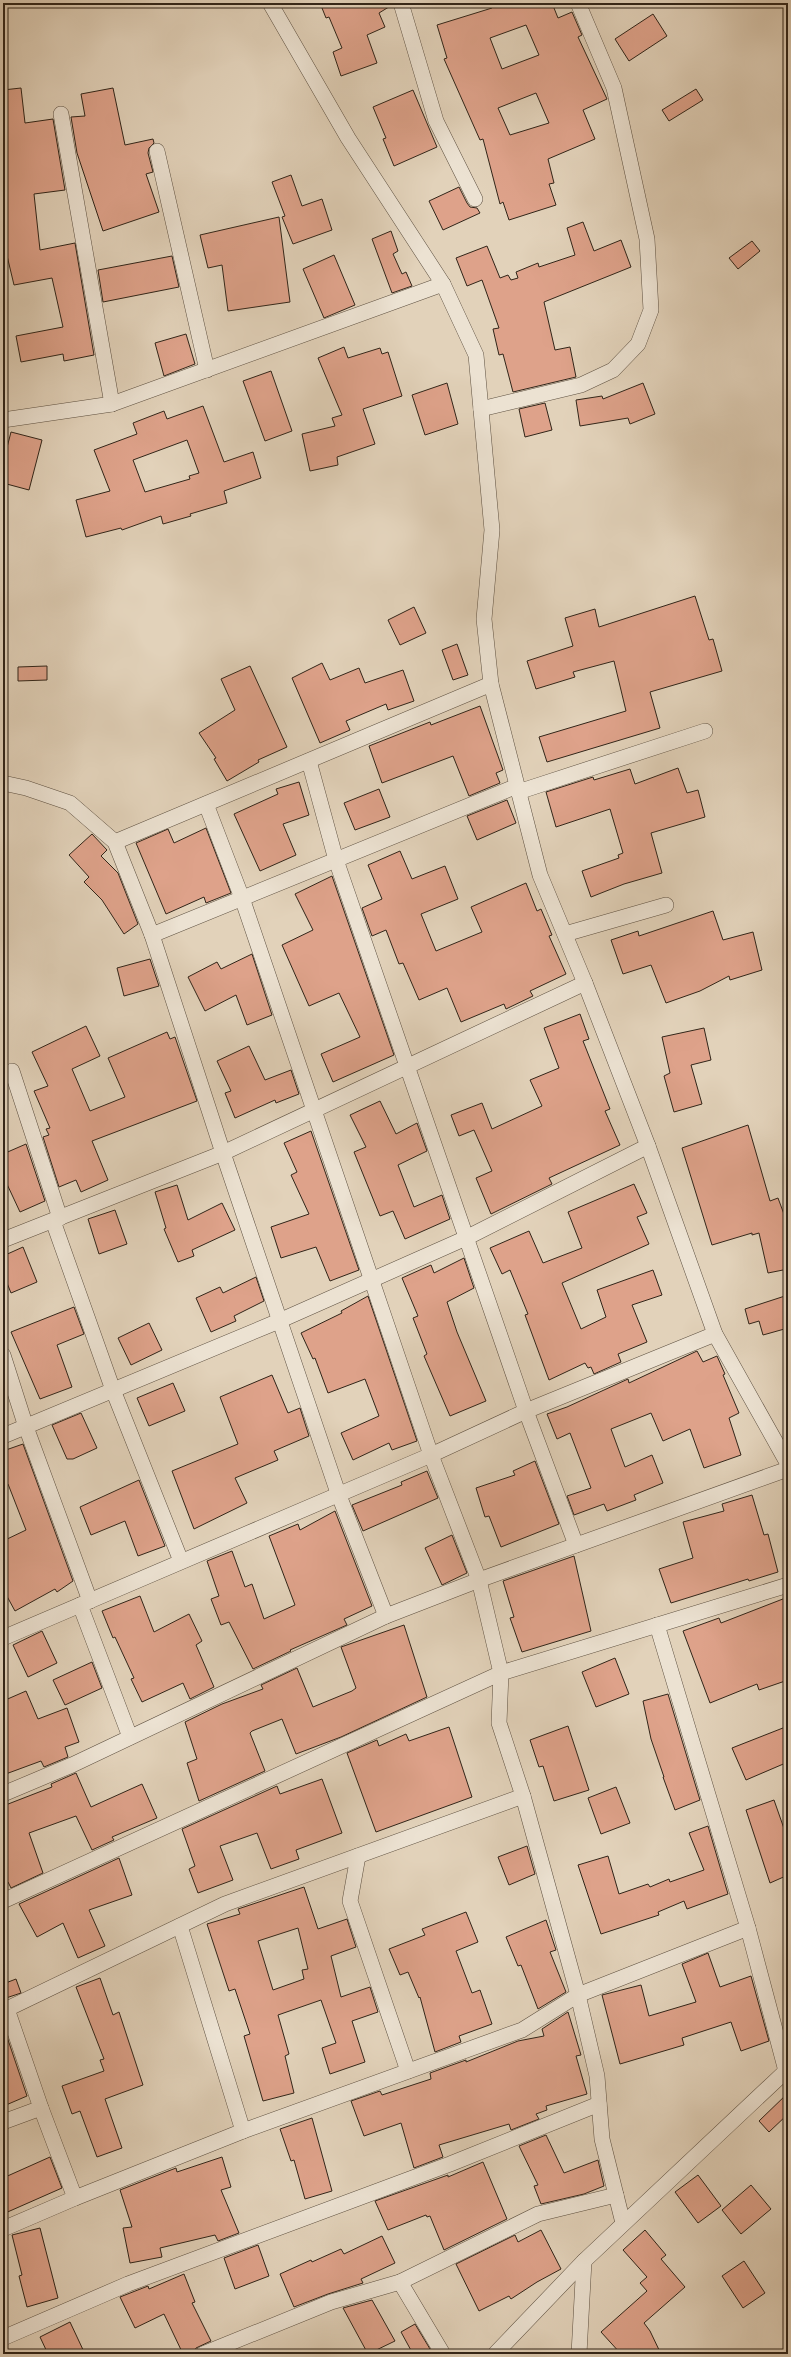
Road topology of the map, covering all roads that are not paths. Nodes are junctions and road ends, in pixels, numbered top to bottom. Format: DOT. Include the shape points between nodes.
graph roads {
  1 [pos="270,3"];
  2 [pos="400,3"];
  3 [pos="578,3"];
  4 [pos="61,114"];
  5 [pos="157,151"];
  6 [pos="476,199"];
  7 [pos="443,284"];
  8 [pos="207,370"];
  9 [pos="112,404"];
  10 [pos="481,409"];
  11 [pos="3,417"];
  12 [pos="492,684"];
  13 [pos="705,731"];
  14 [pos="309,761"];
  15 [pos="3,783"];
  16 [pos="517,789"];
  17 [pos="206,804"];
  18 [pos="115,842"];
  19 [pos="336,860"];
  20 [pos="242,898"];
  21 [pos="666,905"];
  22 [pos="565,934"];
  23 [pos="152,935"];
  24 [pos="585,983"];
  25 [pos="408,1068"];
  26 [pos="12,1071"];
  27 [pos="315,1111"];
  28 [pos="648,1146"];
  29 [pos="223,1153"];
  30 [pos="56,1219"];
  31 [pos="466,1238"];
  32 [pos="3,1240"];
  33 [pos="371,1279"];
  34 [pos="280,1321"];
  35 [pos="715,1334"];
  36 [pos="3,1355"];
  37 [pos="113,1390"];
  38 [pos="526,1411"];
  39 [pos="26,1427"];
  40 [pos="3,1436"];
  41 [pos="431,1455"];
  42 [pos="788,1464"];
  43 [pos="788,1469"];
  44 [pos="338,1493"];
  45 [pos="576,1545"];
  46 [pos="181,1561"];
  47 [pos="479,1580"];
  48 [pos="788,1585"];
  49 [pos="85,1603"];
  50 [pos="386,1616"];
  51 [pos="657,1624"];
  52 [pos="3,1638"];
  53 [pos="501,1674"];
  54 [pos="130,1737"];
  55 [pos="3,1794"];
  56 [pos="523,1796"];
  57 [pos="358,1856"];
  58 [pos="3,1901"];
  59 [pos="180,1926"];
  60 [pos="748,1928"];
  61 [pos="578,1995"];
  62 [pos="5,2010"];
  63 [pos="787,2070"];
  64 [pos="408,2071"];
  65 [pos="599,2104"];
  66 [pos="41,2108"];
  67 [pos="3,2122"];
  68 [pos="244,2131"];
  69 [pos="616,2195"];
  70 [pos="75,2198"];
  71 [pos="623,2223"];
  72 [pos="3,2229"];
  73 [pos="584,2261"];
  74 [pos="400,2282"];
  75 [pos="3,2338"];
  76 [pos="219,2351"];
  77 [pos="203,2354"];
  78 [pos="443,2354"];
  79 [pos="495,2354"];
  80 [pos="579,2354"];
  1 -- 7 [label="street" via="348,138"];
  2 -- 6 [label="street" via="436,121"];
  3 -- 10 [label="street" via="614,88 647,239 651,310 638,344 613,370 581,385"];
  4 -- 9 [label="street"];
  5 -- 8 [label="street"];
  7 -- 8 [label="street"];
  7 -- 10 [label="street" via="476,354"];
  8 -- 9 [label="street"];
  9 -- 11 [label="street"];
  10 -- 12 [label="street" via="492,530 484,619"];
  12 -- 14 [label="street"];
  12 -- 16 [label="street"];
  13 -- 16 [label="street"];
  14 -- 17 [label="street"];
  14 -- 19 [label="street"];
  15 -- 18 [label="street" via="70,802"];
  16 -- 19 [label="street"];
  16 -- 22 [label="street" via="540,875"];
  17 -- 18 [label="street"];
  17 -- 20 [label="street"];
  18 -- 23 [label="street"];
  19 -- 20 [label="street"];
  19 -- 25 [label="street"];
  20 -- 23 [label="street"];
  20 -- 27 [label="street"];
  21 -- 22 [label="street"];
  22 -- 24 [label="street"];
  23 -- 29 [label="street"];
  24 -- 25 [label="street"];
  24 -- 28 [label="street"];
  25 -- 27 [label="street"];
  25 -- 31 [label="street"];
  26 -- 30 [label="street"];
  27 -- 29 [label="street"];
  27 -- 33 [label="street"];
  28 -- 31 [label="street"];
  28 -- 35 [label="street"];
  29 -- 30 [label="street"];
  29 -- 34 [label="street"];
  30 -- 32 [label="street"];
  30 -- 37 [label="street"];
  31 -- 33 [label="street"];
  31 -- 38 [label="street"];
  33 -- 34 [label="street"];
  33 -- 41 [label="street"];
  34 -- 37 [label="street"];
  34 -- 44 [label="street"];
  35 -- 38 [label="street"];
  35 -- 42 [label="street"];
  36 -- 39 [label="street"];
  37 -- 39 [label="street"];
  37 -- 46 [label="street"];
  38 -- 41 [label="street"];
  38 -- 45 [label="street"];
  39 -- 40 [label="street"];
  39 -- 49 [label="street"];
  41 -- 44 [label="street"];
  41 -- 47 [label="street"];
  43 -- 45 [label="street"];
  44 -- 46 [label="street"];
  44 -- 50 [label="street"];
  45 -- 47 [label="street"];
  46 -- 49 [label="street"];
  47 -- 50 [label="street"];
  47 -- 53 [label="street"];
  48 -- 51 [label="street"];
  49 -- 52 [label="street"];
  49 -- 54 [label="street"];
  50 -- 54 [label="street"];
  51 -- 53 [label="street"];
  51 -- 60 [label="street"];
  53 -- 56 [label="street" via="499,1723"];
  53 -- 58 [label="street"];
  54 -- 55 [label="street"];
  56 -- 57 [label="street"];
  56 -- 61 [label="street"];
  57 -- 59 [label="street" via="225,1904"];
  57 -- 64 [label="street" via="350,1901"];
  59 -- 62 [label="street"];
  59 -- 68 [label="street"];
  60 -- 61 [label="street"];
  60 -- 63 [label="street"];
  61 -- 64 [label="street" via="522,2030"];
  61 -- 65 [label="street" via="597,2076"];
  62 -- 66 [label="street"];
  63 -- 71 [label="street"];
  64 -- 68 [label="street"];
  65 -- 69 [label="street" via="602,2139"];
  65 -- 75 [label="street" via="450,2164 128,2284"];
  66 -- 67 [label="street"];
  66 -- 70 [label="street"];
  68 -- 70 [label="street"];
  69 -- 71 [label="street"];
  69 -- 74 [label="street" via="538,2214"];
  70 -- 72 [label="street"];
  71 -- 73 [label="street"];
  73 -- 79 [label="street"];
  73 -- 80 [label="street"];
  74 -- 76 [label="street" via="330,2302"];
  74 -- 78 [label="street"];
  76 -- 77 [label="street"];
}
